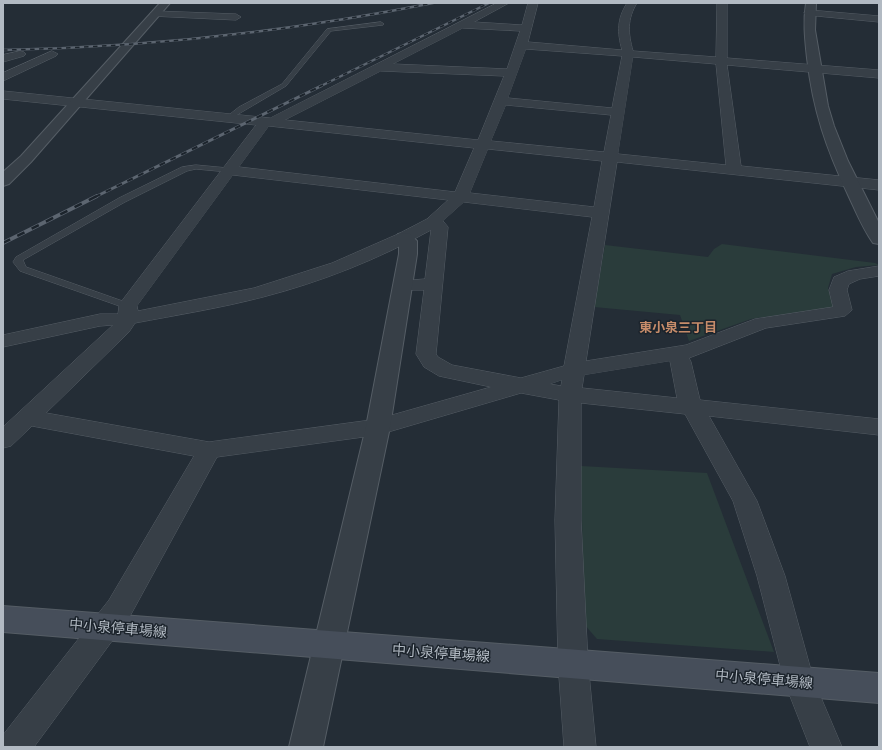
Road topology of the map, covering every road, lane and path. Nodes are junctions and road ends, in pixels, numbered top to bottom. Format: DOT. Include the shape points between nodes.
graph roads {
  1 [pos="165,3"];
  2 [pos="504,3"];
  3 [pos="532,3"];
  4 [pos="632,3"];
  5 [pos="722,3"];
  6 [pos="810,8"];
  7 [pos="155,14"];
  8 [pos="236,17"];
  9 [pos="879,19"];
  10 [pos="380,24"];
  11 [pos="460,25"];
  12 [pos="526,28"];
  13 [pos="522,45"];
  14 [pos="628,53"];
  15 [pos="20,54"];
  16 [pos="52,54"];
  17 [pos="3,59"];
  18 [pos="722,61"];
  19 [pos="380,67"];
  20 [pos="814,68"];
  21 [pos="512,73"];
  22 [pos="879,74"];
  23 [pos="3,77"];
  24 [pos="3,95"];
  25 [pos="501,101"];
  26 [pos="75,103"];
  27 [pos="618,112"];
  28 [pos="228,118"];
  29 [pos="270,122"];
  30 [pos="483,144"];
  31 [pos="610,157"];
  32 [pos="228,170"];
  33 [pos="734,170"];
  34 [pos="3,181"];
  35 [pos="850,182"];
  36 [pos="879,185"];
  37 [pos="461,196"];
  38 [pos="601,213"];
  39 [pos="433,222"];
  40 [pos="404,238"];
  41 [pos="879,239"];
  42 [pos="879,271"];
  43 [pos="434,284"];
  44 [pos="402,285"];
  45 [pos="128,312"];
  46 [pos="3,342"];
  47 [pos="676,354"];
  48 [pos="574,370"];
  49 [pos="522,385"];
  50 [pos="571,394"];
  51 [pos="692,407"];
  52 [pos="27,417"];
  53 [pos="378,426"];
  54 [pos="879,427"];
  55 [pos="3,440"];
  56 [pos="209,450"];
  57 [pos="3,618"];
  58 [pos="105,626"];
  59 [pos="329,646"];
  60 [pos="573,663"];
  61 [pos="799,681"];
  62 [pos="879,688"];
  63 [pos="14,747"];
  64 [pos="306,747"];
  65 [pos="580,747"];
  66 [pos="826,747"];
  1 -- 7 [label="street"];
  2 -- 11 [label="street"];
  3 -- 12 [label="street"];
  4 -- 14 [label="street" via="622,31"];
  5 -- 18 [label="street"];
  6 -- 9 [label="street"];
  6 -- 20 [label="street" via="808,33"];
  7 -- 8 [label="street"];
  7 -- 26 [label="street"];
  10 -- 28 [label="lane" via="327,31 284,85 241,108"];
  11 -- 12 [label="street"];
  11 -- 19 [label="street"];
  12 -- 13 [label="street"];
  13 -- 14 [label="street"];
  13 -- 21 [label="street"];
  14 -- 18 [label="street"];
  14 -- 27 [label="street"];
  15 -- 17 [label="street"];
  16 -- 23 [label="street"];
  18 -- 20 [label="street"];
  18 -- 33 [label="street"];
  19 -- 21 [label="street"];
  19 -- 29 [label="street"];
  20 -- 22 [label="street"];
  20 -- 35 [label="street" via="829,134"];
  21 -- 25 [label="street"];
  24 -- 26 [label="street"];
  25 -- 27 [label="street"];
  25 -- 30 [label="street"];
  26 -- 28 [label="street"];
  26 -- 34 [label="street"];
  27 -- 31 [label="street"];
  28 -- 29 [label="street"];
  29 -- 30 [label="street"];
  29 -- 32 [label="street"];
  30 -- 31 [label="street"];
  30 -- 37 [label="street"];
  31 -- 33 [label="street"];
  31 -- 38 [label="street"];
  32 -- 37 [label="street"];
  32 -- 45 [label="street"];
  32 -- 45 [label="lane" via="196,167 185,169 122,200 19,259 18,262 23,269 114,302"];
  33 -- 35 [label="street"];
  35 -- 36 [label="street"];
  35 -- 41 [label="street"];
  37 -- 38 [label="street"];
  37 -- 39 [label="street"];
  38 -- 48 [label="street"];
  39 -- 40 [label="street"];
  39 -- 43 [label="street" via="440,226"];
  40 -- 44 [label="street" via="408,241 408,254"];
  40 -- 45 [label="street" via="338,267 258,293"];
  42 -- 47 [label="street" via="858,273 840,281 838,290 842,310 838,312 762,323"];
  43 -- 44 [label="street"];
  43 -- 49 [label="street" via="426,354 431,362 446,371"];
  44 -- 53 [label="street"];
  45 -- 46 [label="street"];
  45 -- 52 [label="street" via="122,328"];
  47 -- 48 [label="street"];
  47 -- 51 [label="street"];
  48 -- 49 [label="street"];
  48 -- 50 [label="street"];
  49 -- 50 [label="street"];
  49 -- 53 [label="street"];
  50 -- 51 [label="street"];
  50 -- 60 [label="street" via="568,520"];
  51 -- 54 [label="street"];
  51 -- 61 [label="street" via="745,501 771,576"];
  52 -- 55 [label="street"];
  52 -- 56 [label="street"];
  53 -- 56 [label="street"];
  53 -- 59 [label="street"];
  56 -- 58 [label="street" via="119,609"];
  57 -- 58 [label="main road, 中小泉停車場線"];
  58 -- 59 [label="main road, 中小泉停車場線"];
  58 -- 63 [label="street"];
  59 -- 60 [label="main road, 中小泉停車場線"];
  59 -- 64 [label="street"];
  60 -- 61 [label="main road, 中小泉停車場線"];
  60 -- 65 [label="street"];
  61 -- 62 [label="main road, 中小泉停車場線"];
  61 -- 66 [label="street"];
}
